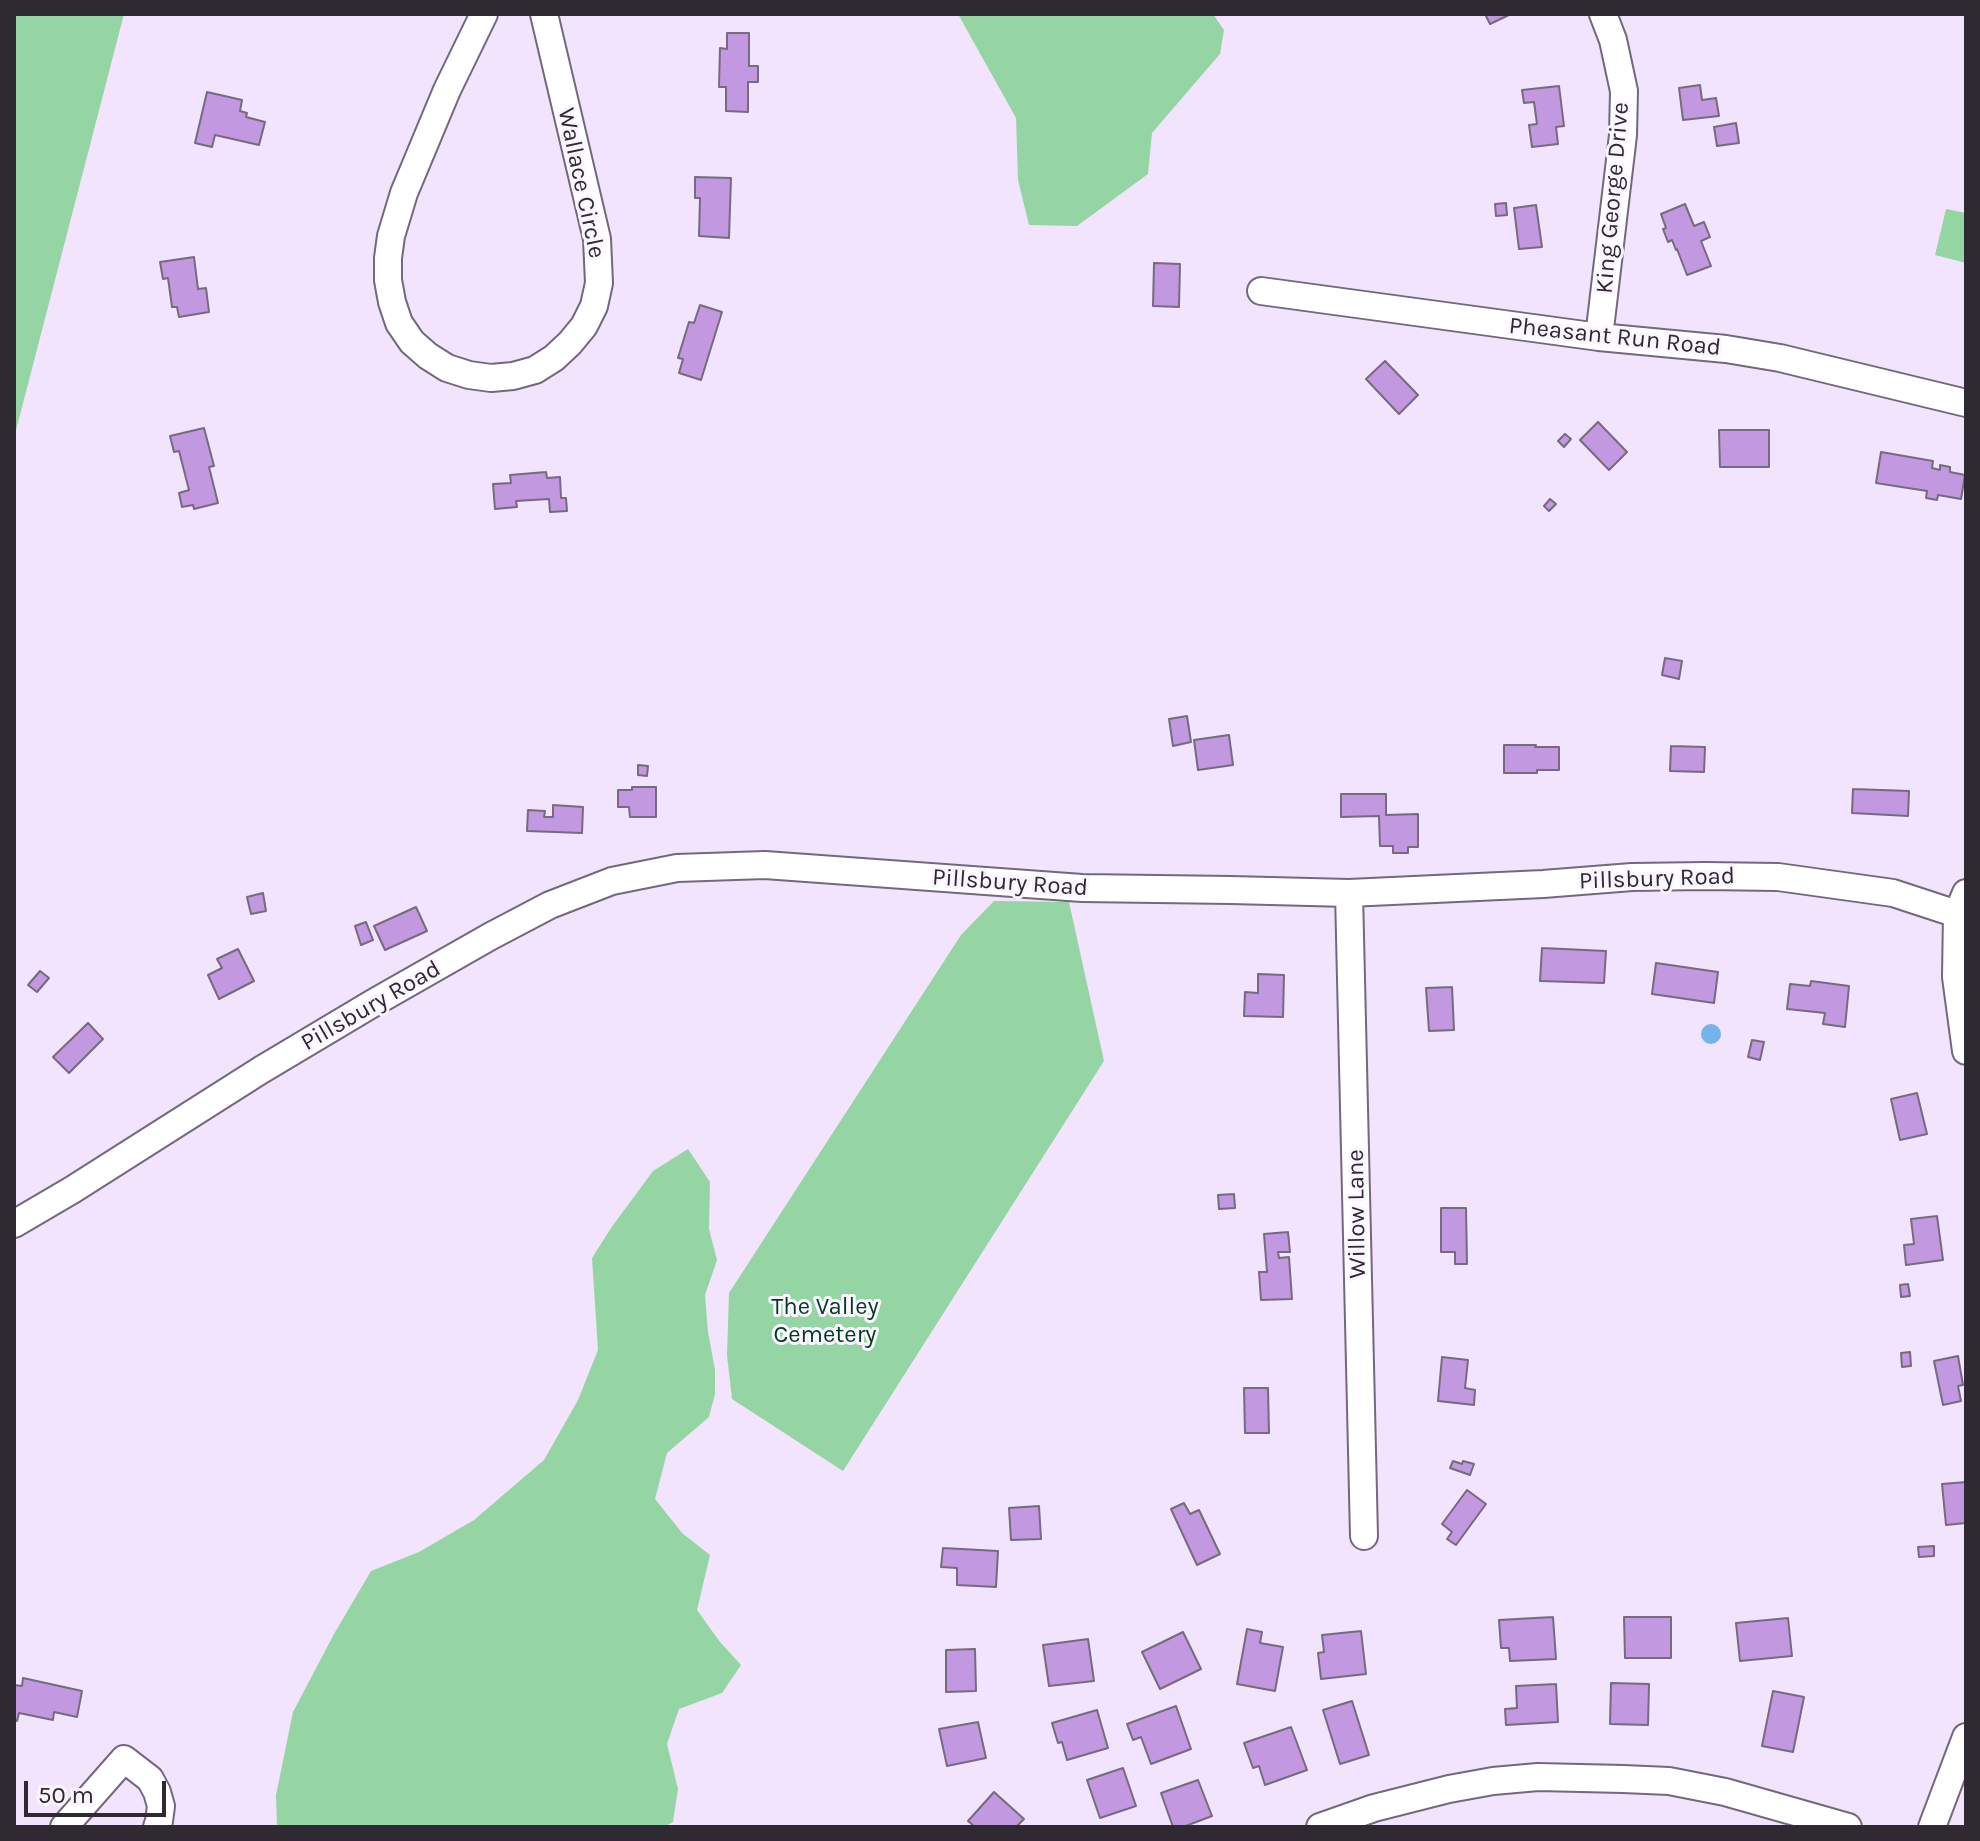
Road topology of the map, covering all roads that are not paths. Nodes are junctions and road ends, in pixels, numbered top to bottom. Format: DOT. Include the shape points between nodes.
graph roads {
  1 [pos="484,14"];
  2 [pos="544,14"];
  3 [pos="1603,14"];
  4 [pos="1261,291"];
  5 [pos="1599,337"];
  6 [pos="1966,403"];
  7 [pos="1349,893"];
  8 [pos="1962,904"];
  9 [pos="1966,1051"];
  10 [pos="14,1224"];
  11 [pos="1364,1536"];
  12 [pos="1966,1737"];
  13 [pos="64,1827"];
  14 [pos="157,1827"];
  15 [pos="1320,1827"];
  16 [pos="1848,1827"];
  17 [pos="1932,1827"];
  1 -- 2 [label="street, Wallace Circle" via="404,193 391,236 388,280 399,323 412,342 447,368 491,378 535,370 554,358 584,326 599,283 597,239"];
  3 -- 5 [label="street, King George Drive" via="1624,91"];
  4 -- 5 [label="street, Pheasant Run Road"];
  5 -- 6 [label="street, Pheasant Run Road" via="1780,358"];
  7 -- 8 [label="street, Pillsbury Road" via="1632,877 1778,877"];
  7 -- 10 [label="street, Pillsbury Road" via="1082,888 765,865 677,868 612,881 550,905 375,1002"];
  7 -- 11 [label="street, Willow Lane"];
  8 -- 9 [label="street, Pillsbury Road" via="1956,977"];
  12 -- 17 [label="street"];
  13 -- 14 [label="street" via="124,1759 150,1779 157,1792"];
  15 -- 16 [label="street" via="1449,1789 1538,1777 1669,1781"];
}
